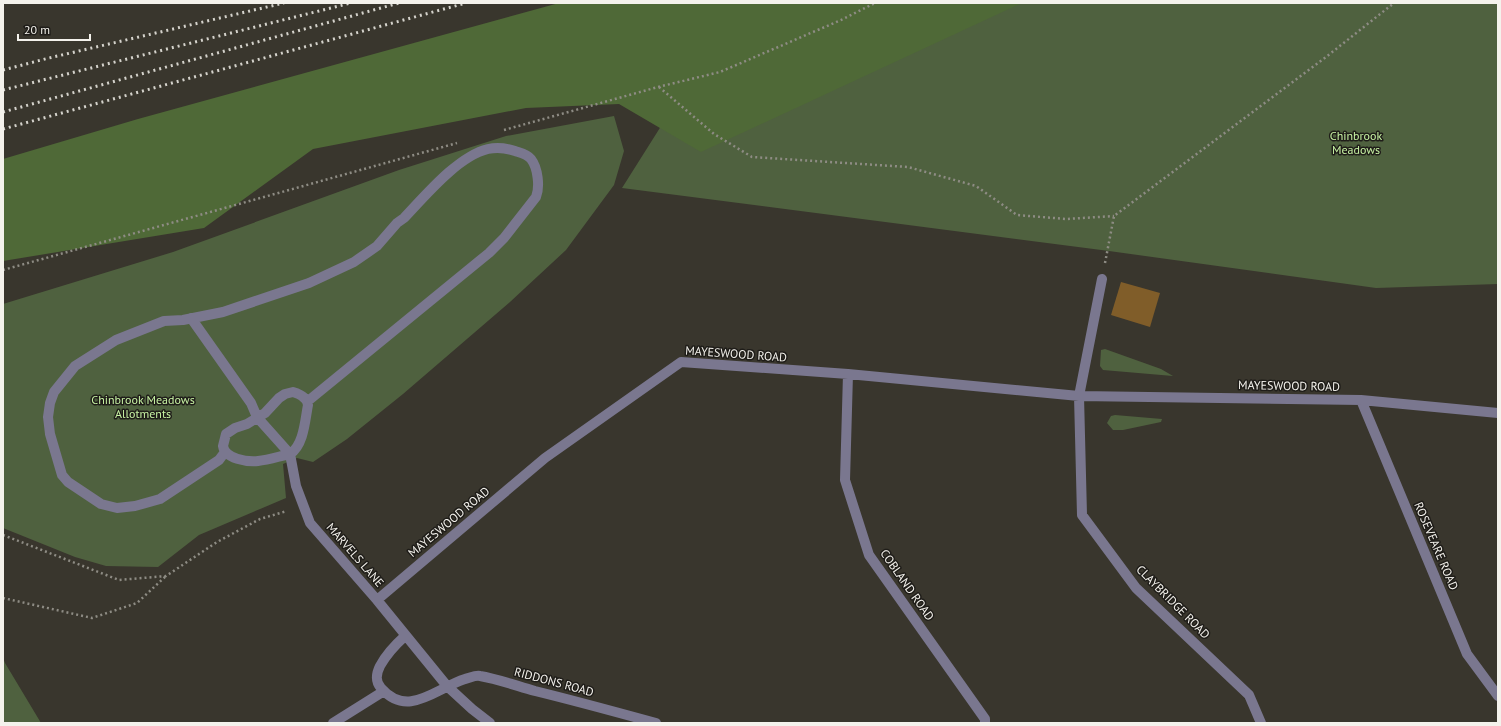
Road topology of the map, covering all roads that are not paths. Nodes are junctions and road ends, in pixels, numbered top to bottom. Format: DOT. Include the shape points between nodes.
graph roads {
  1 [pos="1102,278"];
  2 [pos="191,318"];
  3 [pos="848,374"];
  4 [pos="1079,396"];
  5 [pos="1361,400"];
  6 [pos="308,401"];
  7 [pos="1498,412"];
  8 [pos="257,417"];
  9 [pos="225,452"];
  10 [pos="290,454"];
  11 [pos="377,600"];
  12 [pos="405,636"];
  13 [pos="447,686"];
  14 [pos="384,691"];
  15 [pos="1498,696"];
  16 [pos="333,723"];
  17 [pos="490,723"];
  18 [pos="656,723"];
  19 [pos="985,723"];
  20 [pos="1261,723"];
  1 -- 4 [label="street"];
  2 -- 6 [label="street" via="249,304 309,283 354,262 377,246 452,170 475,154 499,147 526,154 534,164 538,192 504,238"];
  2 -- 8 [label="street" via="251,403"];
  2 -- 9 [label="street" via="164,321 144,328 116,340 75,366 54,392 48,417 50,434 62,475 68,482 101,504 117,508 160,499 219,460"];
  3 -- 4 [label="street, MAYESWOOD ROAD"];
  3 -- 11 [label="street, MAYESWOOD ROAD" via="681,362 545,458"];
  3 -- 19 [label="street, COBLAND ROAD" via="845,480 869,555 985,719"];
  4 -- 5 [label="street, MAYESWOOD ROAD"];
  4 -- 20 [label="street, CLAYBRIDGE ROAD" via="1082,515 1136,588 1249,695"];
  5 -- 7 [label="street, MAYESWOOD ROAD"];
  5 -- 15 [label="street, ROSEVEARE ROAD" via="1467,654"];
  6 -- 8 [label="street" via="293,392 285,394"];
  6 -- 10 [label="street" via="300,441"];
  8 -- 9 [label="street" via="226,434 223,446"];
  8 -- 10 [label="street"];
  9 -- 10 [label="street" via="241,460 258,461"];
  10 -- 11 [label="street, MARVELS LANE" via="296,486 310,523"];
  11 -- 12 [label="street, MARVELS LANE"];
  12 -- 13 [label="street, MARVELS LANE"];
  12 -- 14 [label="street" via="385,656 378,670 377,683"];
  13 -- 14 [label="street" via="438,693 412,702 401,702"];
  13 -- 17 [label="street, MARVELS LANE"];
  13 -- 18 [label="street, RIDDONS ROAD" via="478,675"];
  14 -- 16 [label="street"];
}
